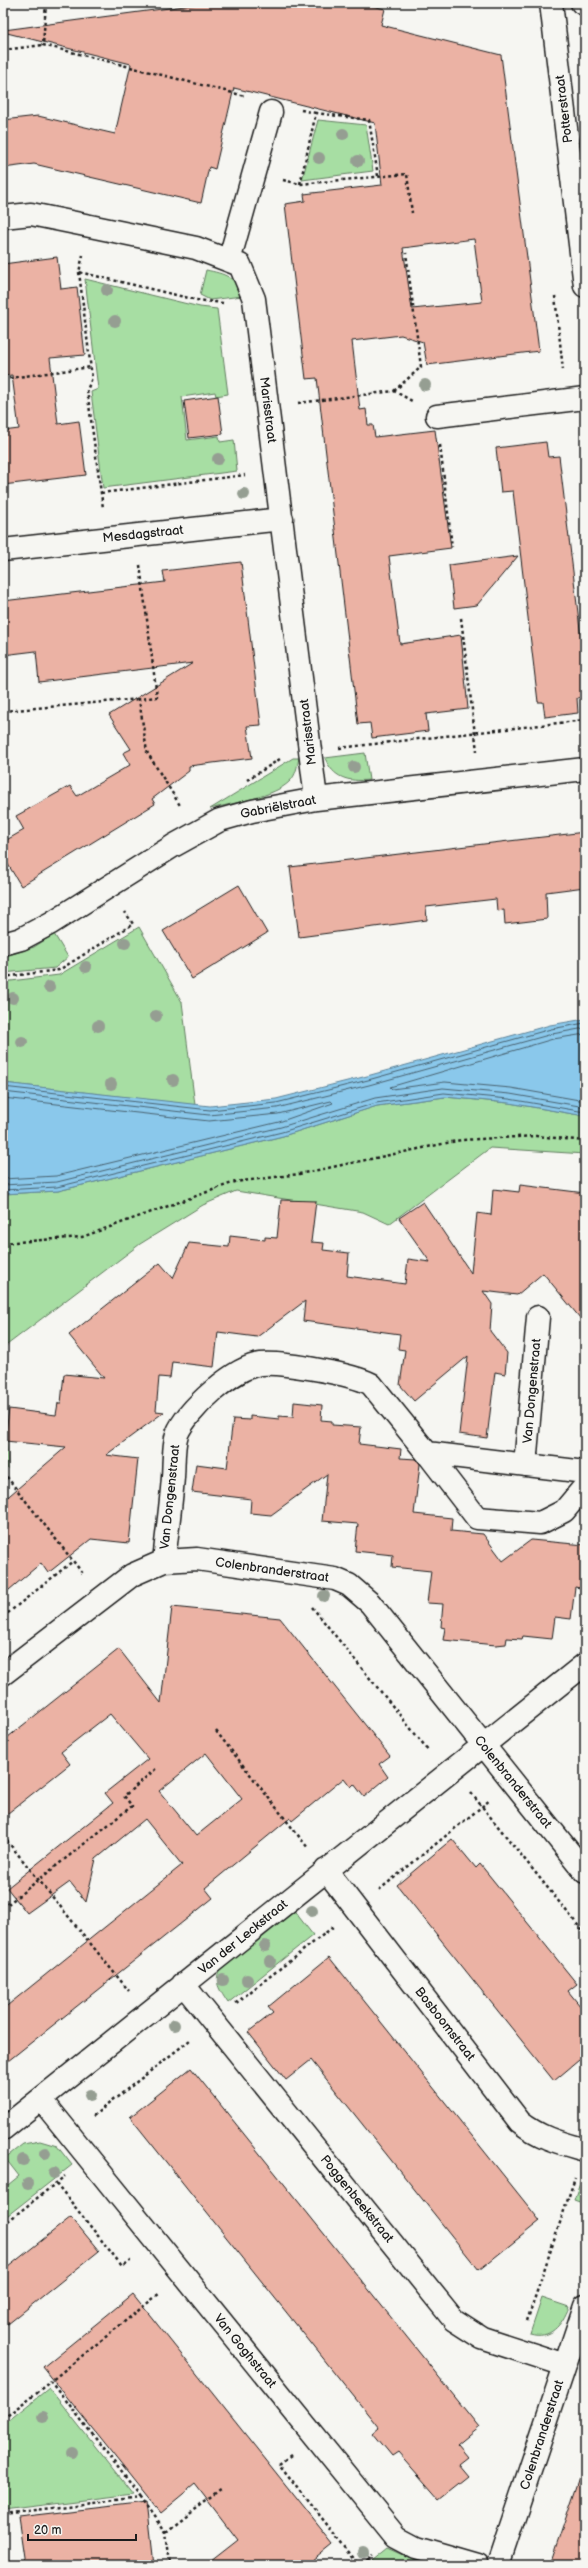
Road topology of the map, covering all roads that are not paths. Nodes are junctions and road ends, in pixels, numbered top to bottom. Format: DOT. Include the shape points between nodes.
graph roads {
  1 [pos="551,3"];
  2 [pos="270,112"];
  3 [pos="3,217"];
  4 [pos="229,260"];
  5 [pos="585,286"];
  6 [pos="585,398"];
  7 [pos="437,416"];
  8 [pos="282,519"];
  9 [pos="3,550"];
  10 [pos="585,769"];
  11 [pos="316,799"];
  12 [pos="3,944"];
  13 [pos="538,1317"];
  14 [pos="427,1453"];
  15 [pos="525,1466"];
  16 [pos="585,1472"];
  17 [pos="585,1486"];
  18 [pos="164,1561"];
  19 [pos="585,1664"];
  20 [pos="3,1674"];
  21 [pos="483,1745"];
  22 [pos="326,1870"];
  23 [pos="585,1872"];
  24 [pos="183,1984"];
  25 [pos="41,2099"];
  26 [pos="3,2129"];
  27 [pos="585,2150"];
  28 [pos="585,2306"];
  29 [pos="565,2365"];
  30 [pos="476,2565"];
  31 [pos="498,2565"];
  1 -- 5 [label="street, Potterstraat"];
  2 -- 4 [label="street"];
  3 -- 4 [label="street, Marisstraat" via="32,214 196,248"];
  4 -- 8 [label="street, Marisstraat" via="240,265 254,299"];
  6 -- 7 [label="street"];
  8 -- 9 [label="street, Mesdagstraat"];
  8 -- 11 [label="street, Marisstraat"];
  10 -- 11 [label="street, Gabriëlstraat"];
  11 -- 12 [label="street, Gabriëlstraat" via="220,820 51,924"];
  13 -- 15 [label="street, Van Dongenstraat"];
  14 -- 15 [label="street"];
  14 -- 17 [label="street, Van Dongenstraat" via="477,1518 540,1523 564,1511"];
  14 -- 18 [label="street, Van Dongenstraat" via="382,1395 360,1378 261,1364 244,1370 229,1379 191,1411 177,1435"];
  15 -- 16 [label="street"];
  18 -- 20 [label="street, Colenbranderstraat" via="132,1575 101,1596"];
  18 -- 21 [label="street, Colenbranderstraat" via="197,1559 324,1576 349,1585 370,1603"];
  19 -- 21 [label="street, Van der Leckstraat"];
  21 -- 22 [label="street, Van der Leckstraat"];
  21 -- 23 [label="street, Colenbranderstraat"];
  22 -- 24 [label="street, Van der Leckstraat"];
  22 -- 27 [label="street, Bosboomstraat" via="520,2122 545,2138"];
  24 -- 25 [label="street, Van der Leckstraat"];
  24 -- 29 [label="street, Poggenbeekstraat" via="454,2320 482,2338"];
  25 -- 26 [label="street, Van der Leckstraat"];
  25 -- 30 [label="street, Van Goghstraat" via="396,2537 415,2547"];
  28 -- 29 [label="street, Colenbranderstraat"];
  29 -- 31 [label="street, Colenbranderstraat"];
}
